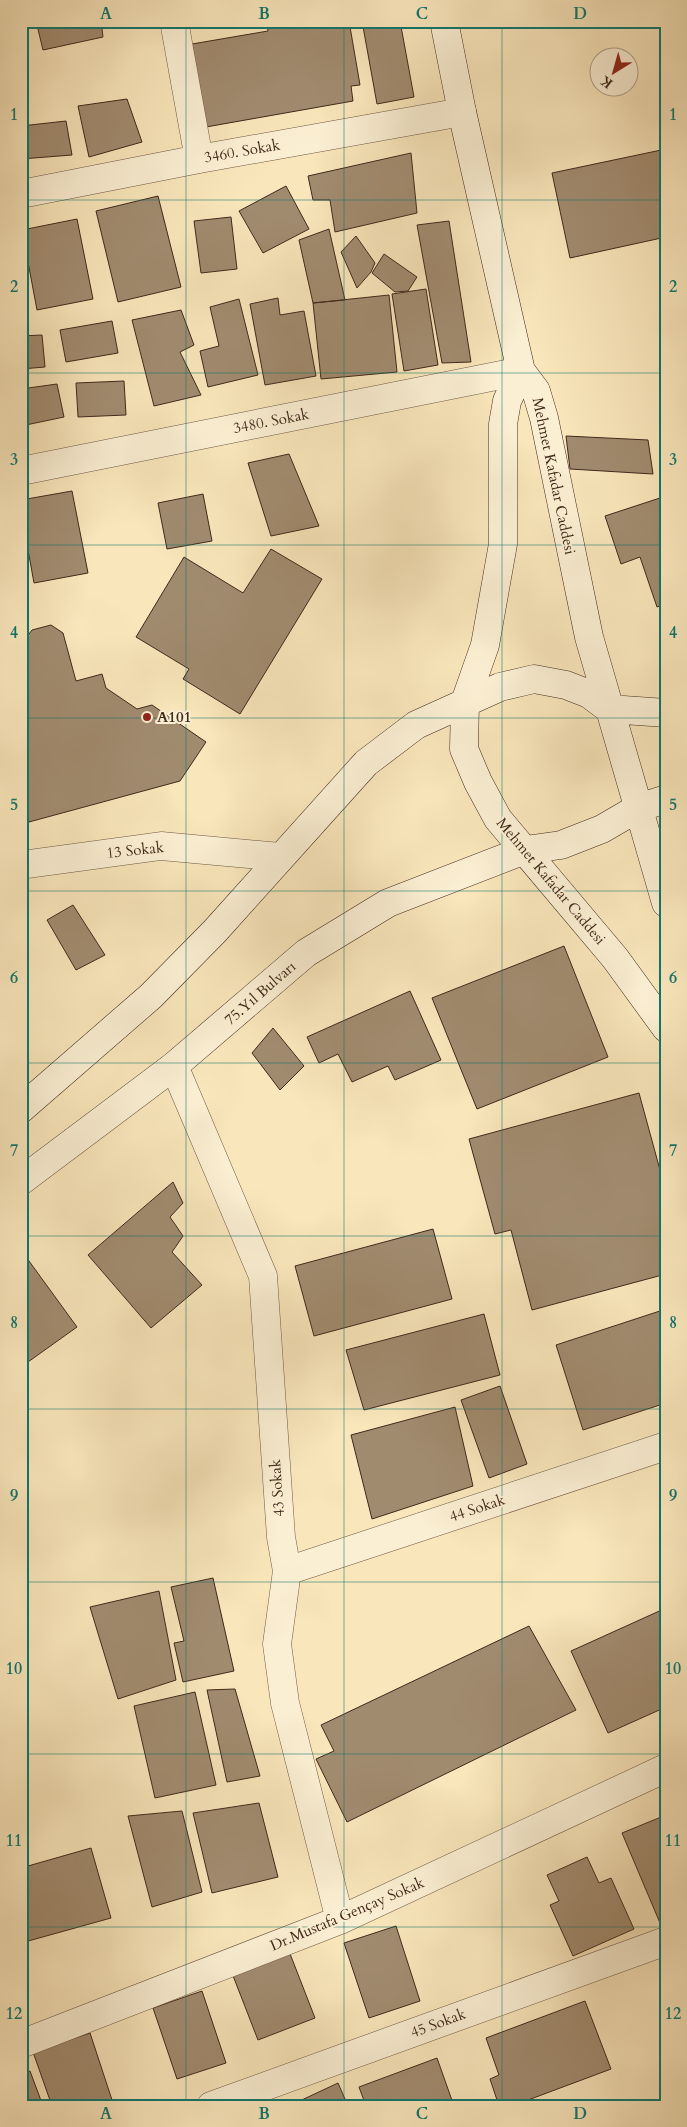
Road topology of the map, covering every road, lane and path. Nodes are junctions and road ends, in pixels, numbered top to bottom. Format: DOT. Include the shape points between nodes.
graph roads {
  1 [pos="174,21"];
  2 [pos="444,21"];
  3 [pos="462,112"];
  4 [pos="199,159"];
  5 [pos="21,194"];
  6 [pos="521,371"];
  7 [pos="21,471"];
  8 [pos="466,702"];
  9 [pos="609,709"];
  10 [pos="666,713"];
  11 [pos="666,799"];
  12 [pos="638,808"];
  13 [pos="525,850"];
  14 [pos="280,857"];
  15 [pos="21,865"];
  16 [pos="666,903"];
  17 [pos="666,1028"];
  18 [pos="174,1066"];
  19 [pos="21,1109"];
  20 [pos="21,1181"];
  21 [pos="666,1446"];
  22 [pos="288,1571"];
  23 [pos="666,1768"];
  24 [pos="340,1920"];
  25 [pos="666,1941"];
  26 [pos="21,2044"];
  27 [pos="211,2106"];
  1 -- 4 [label="street"];
  2 -- 3 [label="street, Mehmet Kafadar Caddesi"];
  3 -- 4 [label="street, 3460. Sokak"];
  3 -- 6 [label="street, Mehmet Kafadar Caddesi"];
  4 -- 5 [label="street, 3460. Sokak"];
  6 -- 7 [label="street, 3480. Sokak"];
  6 -- 8 [label="street, Mehmet Kafadar Caddesi" via="507,401 503,424 503,544 485,645"];
  6 -- 9 [label="street, Mehmet Kafadar Caddesi" via="536,391 544,418 589,637"];
  8 -- 9 [label="street" via="500,687 534,679 566,685 589,694"];
  8 -- 13 [label="street, Mehmet Kafadar Caddesi" via="464,749 498,819"];
  8 -- 14 [label="street" via="416,725 366,763"];
  9 -- 10 [label="street"];
  9 -- 12 [label="street, Mehmet Kafadar Caddesi"];
  11 -- 12 [label="street"];
  12 -- 13 [label="street" via="602,829 561,845"];
  12 -- 16 [label="street, Mehmet Kafadar Caddesi"];
  13 -- 17 [label="street, Mehmet Kafadar Caddesi" via="615,958"];
  13 -- 18 [label="street, 75.Yıl Bulvarı" via="388,903 306,953"];
  14 -- 15 [label="street, 13 Sokak" via="161,846"];
  14 -- 19 [label="street" via="215,931 151,996"];
  18 -- 20 [label="street, 75.Yıl Bulvarı"];
  18 -- 22 [label="street, 43 Sokak" via="263,1276 281,1537"];
  21 -- 22 [label="street, 44 Sokak"];
  22 -- 24 [label="street, 43 Sokak" via="277,1644 285,1703"];
  23 -- 24 [label="street, Dr.Mustafa Gençay Sokak"];
  24 -- 26 [label="street, Dr.Mustafa Gençay Sokak"];
  25 -- 27 [label="street, 45 Sokak"];
}
